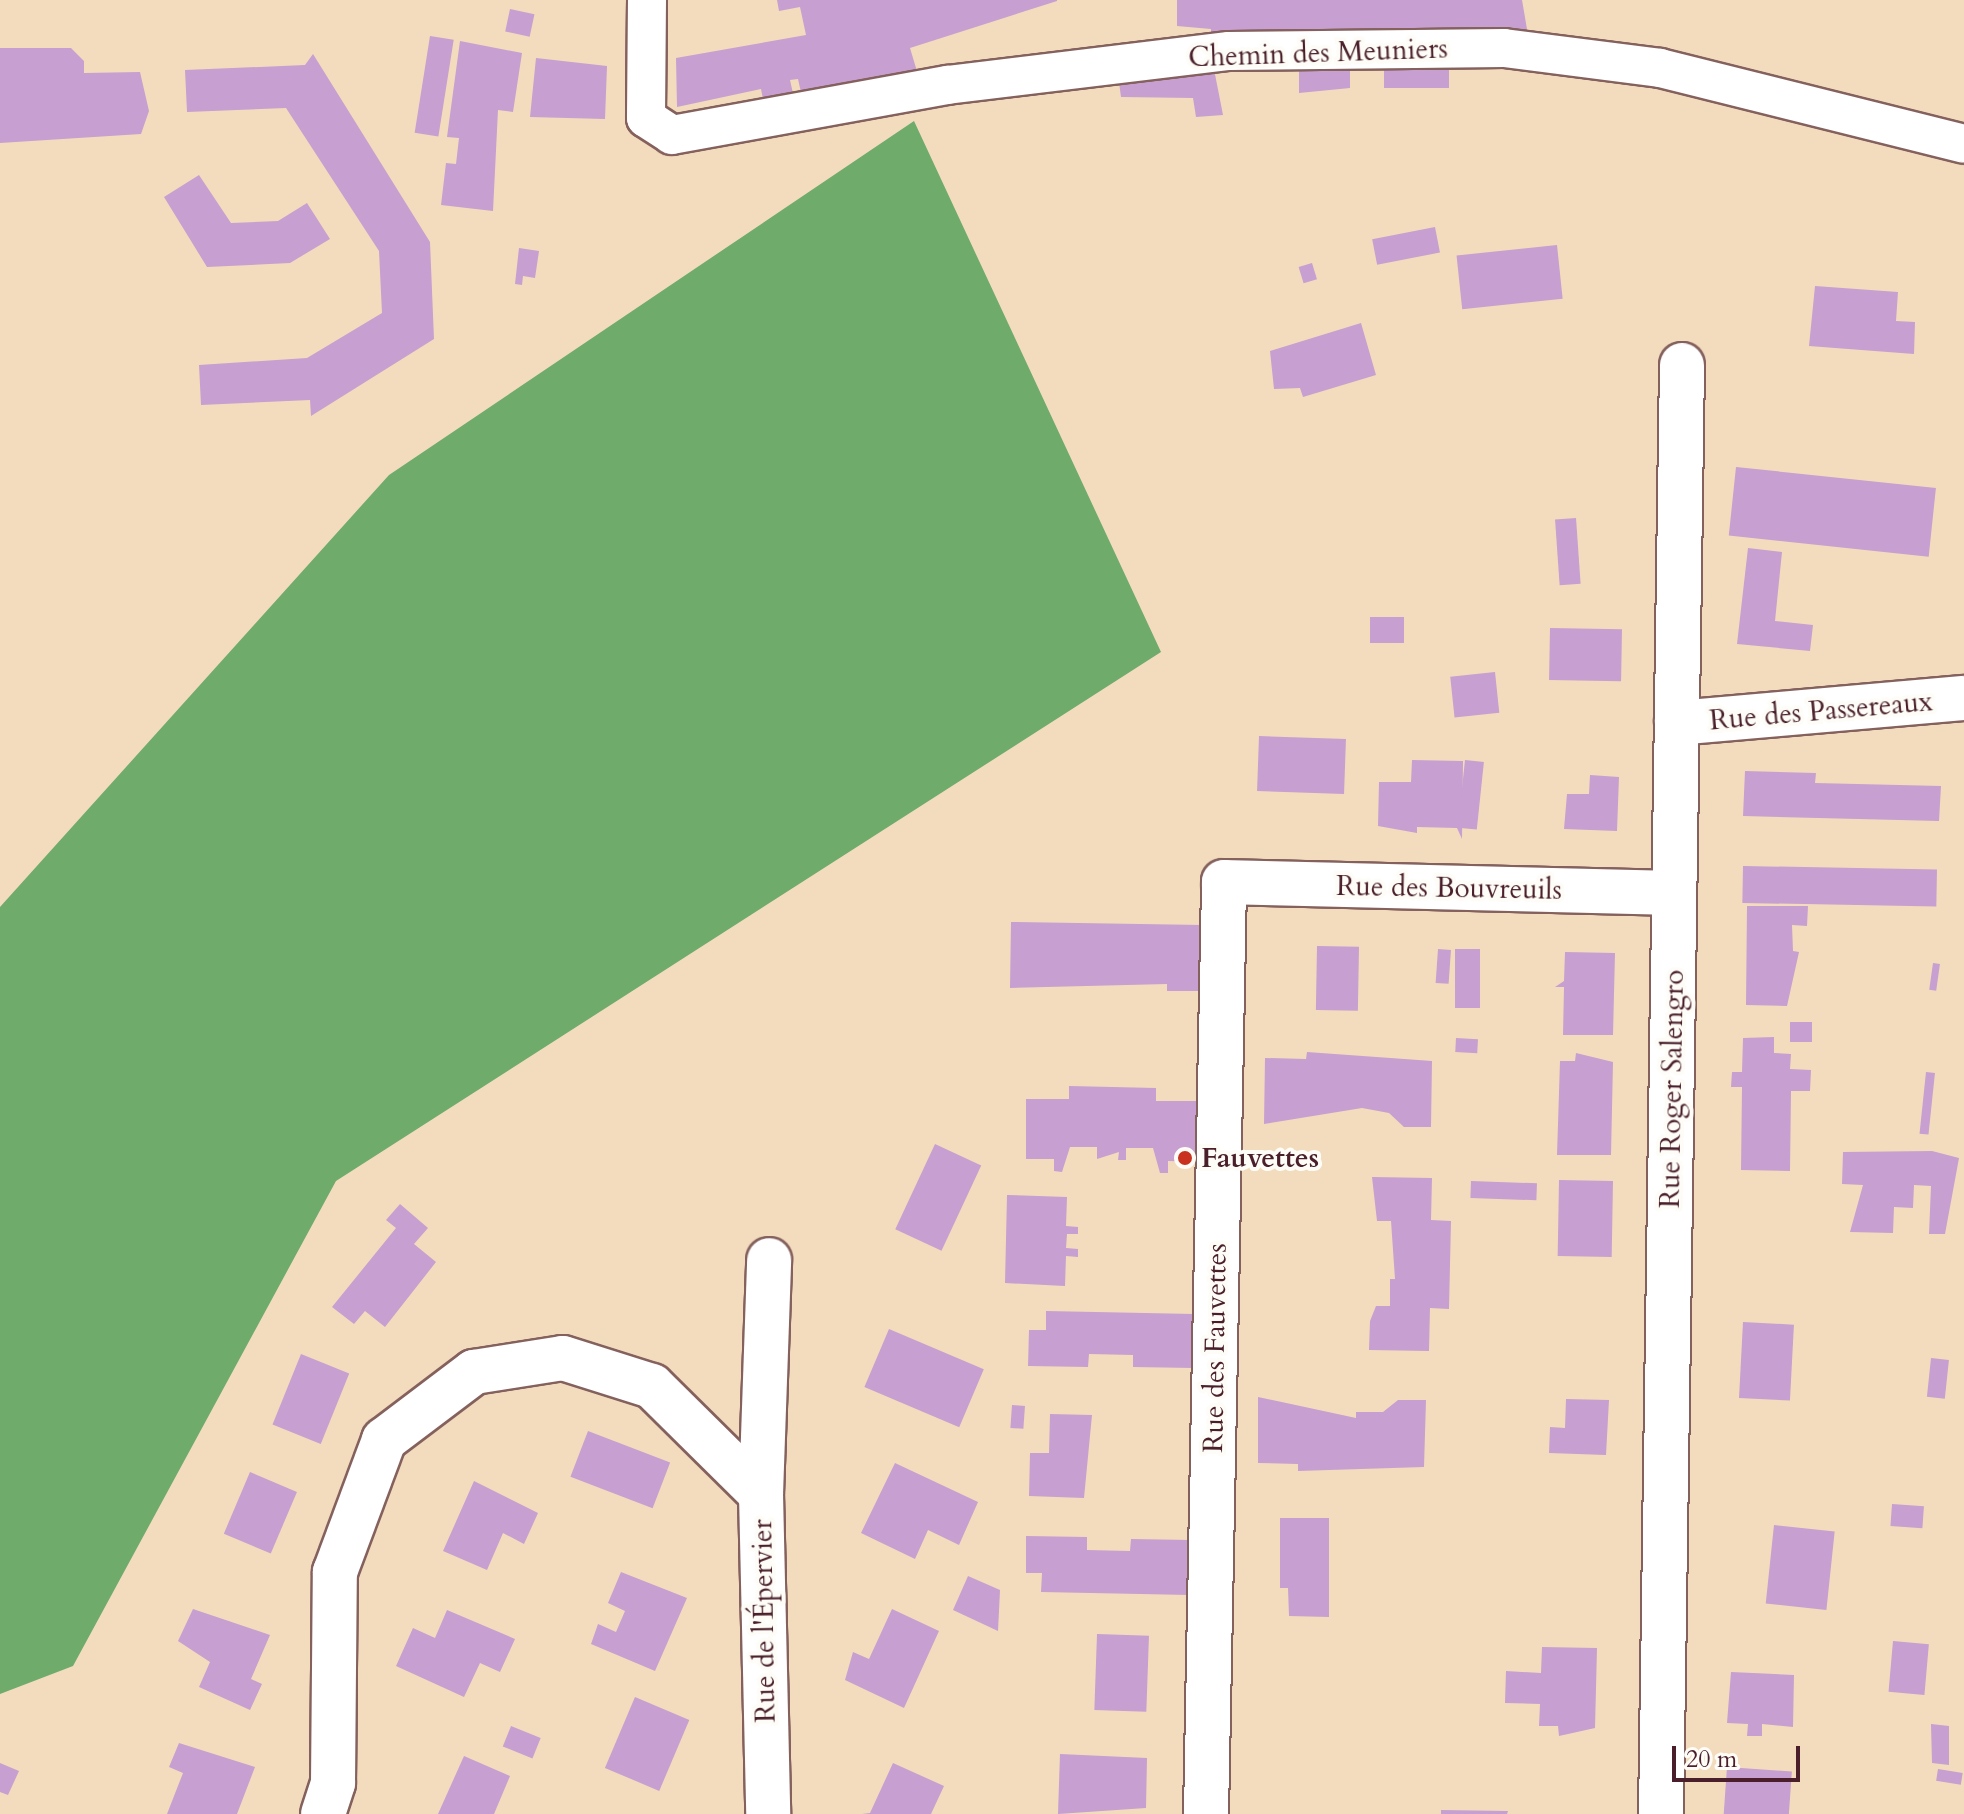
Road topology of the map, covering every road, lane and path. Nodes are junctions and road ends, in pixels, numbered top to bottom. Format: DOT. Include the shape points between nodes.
graph roads {
  1 [pos="647,0"];
  2 [pos="1964,144"];
  3 [pos="1682,365"];
  4 [pos="1964,698"];
  5 [pos="1677,723"];
  6 [pos="1224,882"];
  7 [pos="1674,893"];
  8 [pos="769,1260"];
  9 [pos="761,1494"];
  10 [pos="323,1814"];
  11 [pos="768,1814"];
  12 [pos="1206,1814"];
  13 [pos="1661,1814"];
  1 -- 2 [label="street, Chemin des Meuniers" via="646,118 672,135 947,85 1229,51 1504,48 1660,68"];
  3 -- 5 [label="street, Rue Roger Salengro"];
  4 -- 5 [label="street, Rue des Passereaux"];
  5 -- 7 [label="street, Rue Roger Salengro"];
  6 -- 7 [label="street, Rue des Bouvreuils"];
  6 -- 12 [label="street, Rue des Fauvettes"];
  7 -- 13 [label="street, Rue Roger Salengro"];
  8 -- 9 [label="street"];
  9 -- 10 [label="street, Rue de l'Épervier" via="652,1386 563,1358 474,1372 384,1440 335,1572 333,1783"];
  9 -- 11 [label="street, Rue de l'Épervier"];
}
